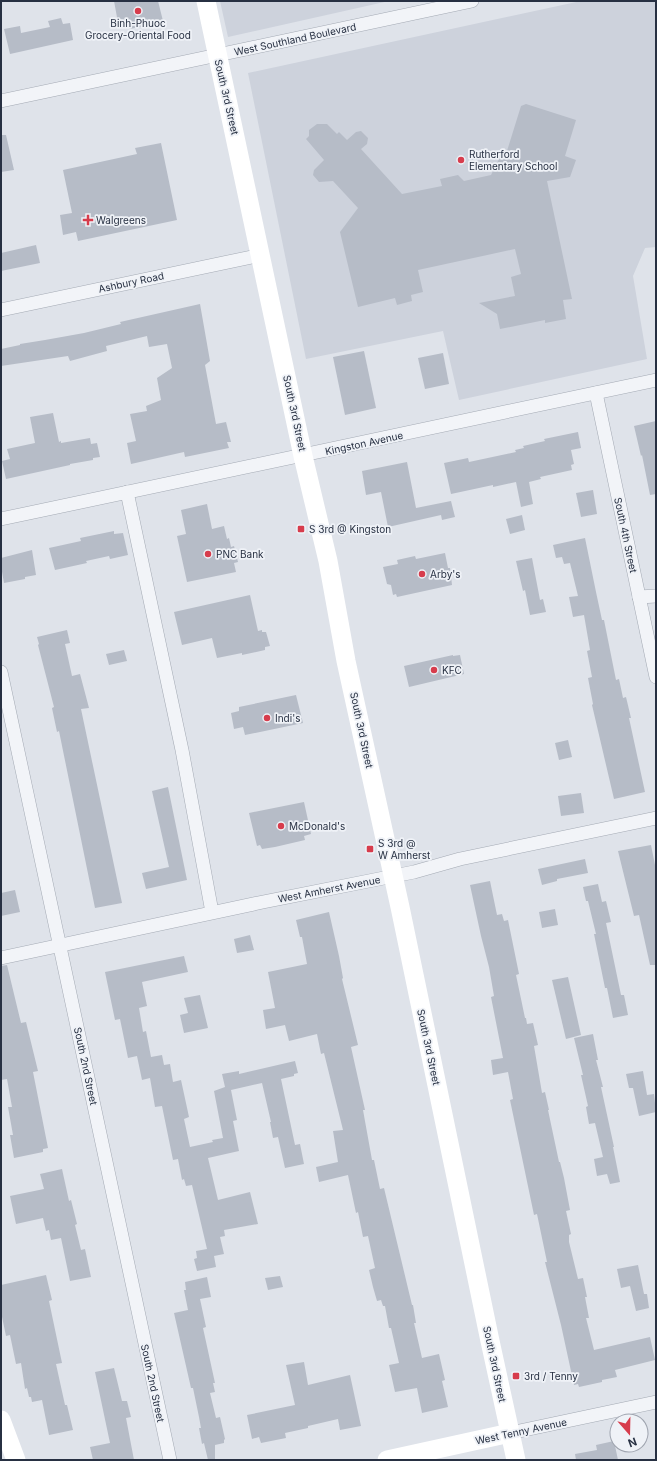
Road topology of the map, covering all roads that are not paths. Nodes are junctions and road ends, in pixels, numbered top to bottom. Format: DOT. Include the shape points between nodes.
graph roads {
  1 [pos="206,1"];
  2 [pos="472,1"];
  3 [pos="217,56"];
  4 [pos="1,102"];
  5 [pos="260,255"];
  6 [pos="1,310"];
  7 [pos="656,380"];
  8 [pos="596,393"];
  9 [pos="303,456"];
  10 [pos="127,492"];
  11 [pos="1,519"];
  12 [pos="656,596"];
  13 [pos="639,597"];
  14 [pos="1,672"];
  15 [pos="656,677"];
  16 [pos="656,818"];
  17 [pos="394,876"];
  18 [pos="212,912"];
  19 [pos="60,946"];
  20 [pos="1,958"];
  21 [pos="656,1402"];
  22 [pos="1,1420"];
  23 [pos="510,1433"];
  24 [pos="16,1460"];
  25 [pos="170,1460"];
  26 [pos="387,1460"];
  27 [pos="516,1460"];
  1 -- 3 [label="street, South 3rd Street"];
  2 -- 3 [label="street, West Southland Boulevard"];
  3 -- 4 [label="street, West Southland Boulevard"];
  3 -- 5 [label="street, South 3rd Street"];
  5 -- 6 [label="street, Ashbury Road"];
  5 -- 9 [label="street, South 3rd Street"];
  7 -- 8 [label="street, Kingston Avenue"];
  8 -- 9 [label="street, Kingston Avenue"];
  8 -- 13 [label="street, South 4th Street"];
  9 -- 10 [label="street, Kingston Avenue"];
  9 -- 17 [label="street, South 3rd Street" via="328,561 346,660"];
  10 -- 11 [label="street, Kingston Avenue"];
  10 -- 18 [label="street" via="182,750"];
  12 -- 13 [label="street"];
  13 -- 15 [label="street, South 4th Street"];
  14 -- 19 [label="street, South 2nd Street"];
  16 -- 17 [label="street, West Amherst Avenue" via="460,859"];
  17 -- 18 [label="street, West Amherst Avenue"];
  17 -- 23 [label="street, South 3rd Street"];
  18 -- 19 [label="street, West Amherst Avenue" via="95,936"];
  19 -- 20 [label="street, West Amherst Avenue"];
  19 -- 25 [label="street, South 2nd Street"];
  21 -- 23 [label="street, West Tenny Avenue"];
  22 -- 24 [label="street"];
  23 -- 26 [label="street, West Tenny Avenue"];
  23 -- 27 [label="street, South 3rd Street"];
}
